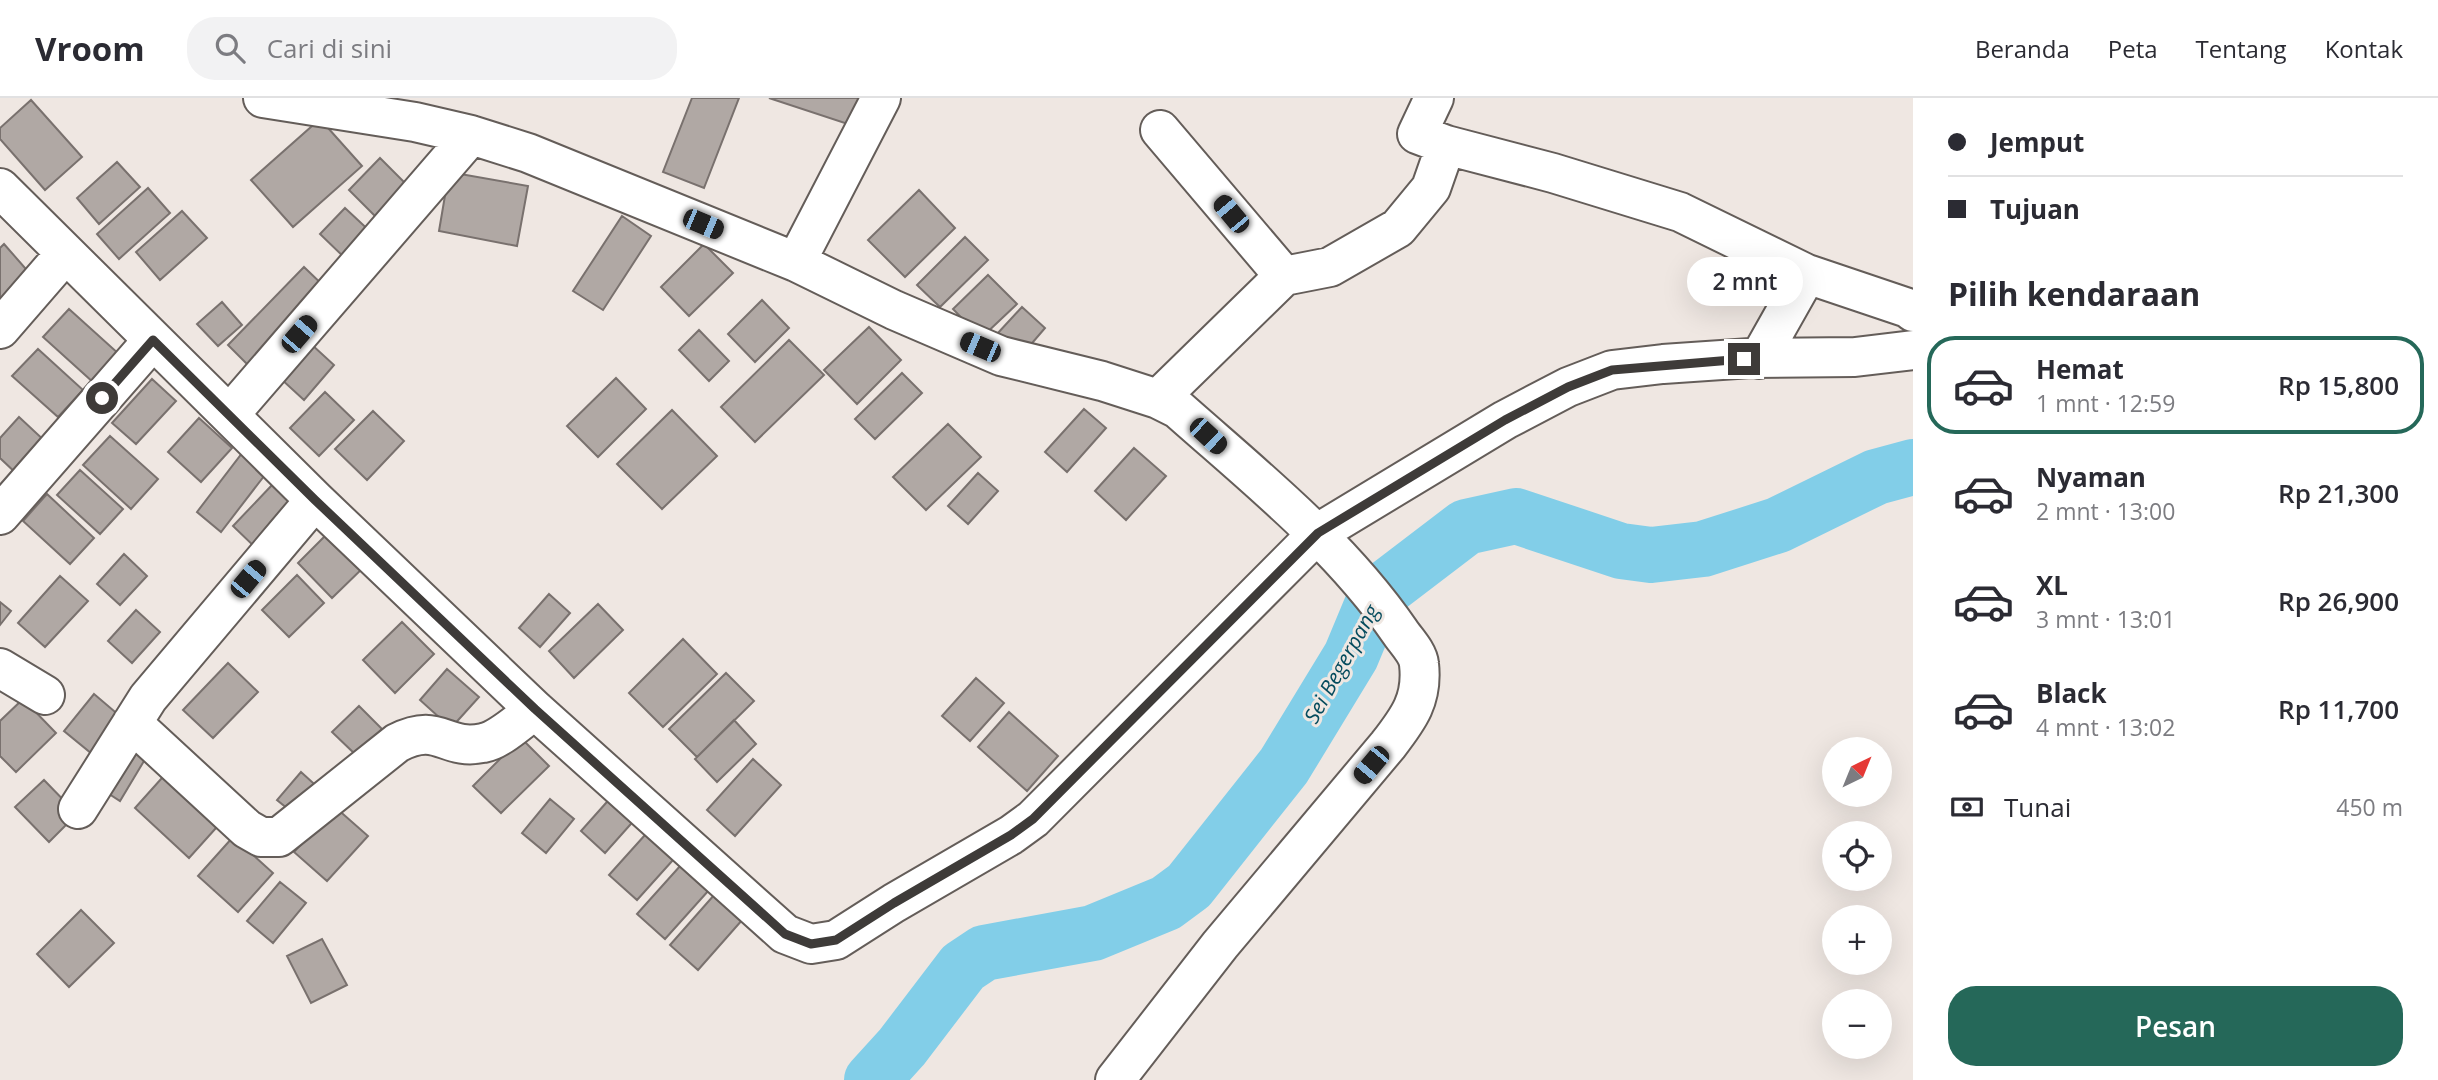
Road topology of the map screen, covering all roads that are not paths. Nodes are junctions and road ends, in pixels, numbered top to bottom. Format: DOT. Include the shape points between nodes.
graph roads {
  1 [pos="263,98"];
  2 [pos="881,98"];
  3 [pos="1434,98"];
  4 [pos="1160,130"];
  5 [pos="471,135"];
  6 [pos="1446,145"];
  7 [pos="0,188"];
  8 [pos="65,254"];
  9 [pos="796,261"];
  10 [pos="1807,274"];
  11 [pos="1284,276"];
  12 [pos="1913,312"];
  13 [pos="0,329"];
  14 [pos="153,340"];
  15 [pos="1913,350"];
  16 [pos="1759,359"];
  17 [pos="1158,399"];
  18 [pos="230,414"];
  19 [pos="315,500"];
  20 [pos="0,515"];
  21 [pos="1318,533"];
  22 [pos="0,668"];
  23 [pos="45,695"];
  24 [pos="535,709"];
  25 [pos="132,723"];
  26 [pos="78,809"];
  27 [pos="1115,1080"];
  1 -- 5 [label="street"];
  2 -- 9 [label="street"];
  3 -- 6 [label="street" via="1417,134"];
  4 -- 11 [label="street"];
  5 -- 9 [label="street" via="613,186"];
  5 -- 18 [label="street"];
  6 -- 10 [label="street" via="1680,212"];
  6 -- 11 [label="street" via="1431,188 1398,228 1330,267"];
  7 -- 8 [label="street"];
  8 -- 13 [label="street"];
  8 -- 14 [label="street"];
  9 -- 17 [label="street" via="1001,356"];
  10 -- 12 [label="street"];
  10 -- 16 [label="street"];
  11 -- 17 [label="street"];
  14 -- 18 [label="street"];
  14 -- 20 [label="street"];
  15 -- 16 [label="street" via="1855,357"];
  16 -- 21 [label="street" via="1612,370 1568,387"];
  17 -- 21 [label="street" via="1178,409"];
  18 -- 19 [label="street"];
  19 -- 24 [label="street"];
  19 -- 25 [label="street"];
  21 -- 24 [label="street" via="1033,819 836,940 823,943 811,944 785,934"];
  21 -- 27 [label="street" via="1346,562 1419,660 1420,694 1407,721 1220,945"];
  22 -- 23 [label="street"];
  24 -- 25 [label="street" via="486,743 459,744 431,734 414,734 300,822 272,838 247,829"];
  25 -- 26 [label="street"];
}
